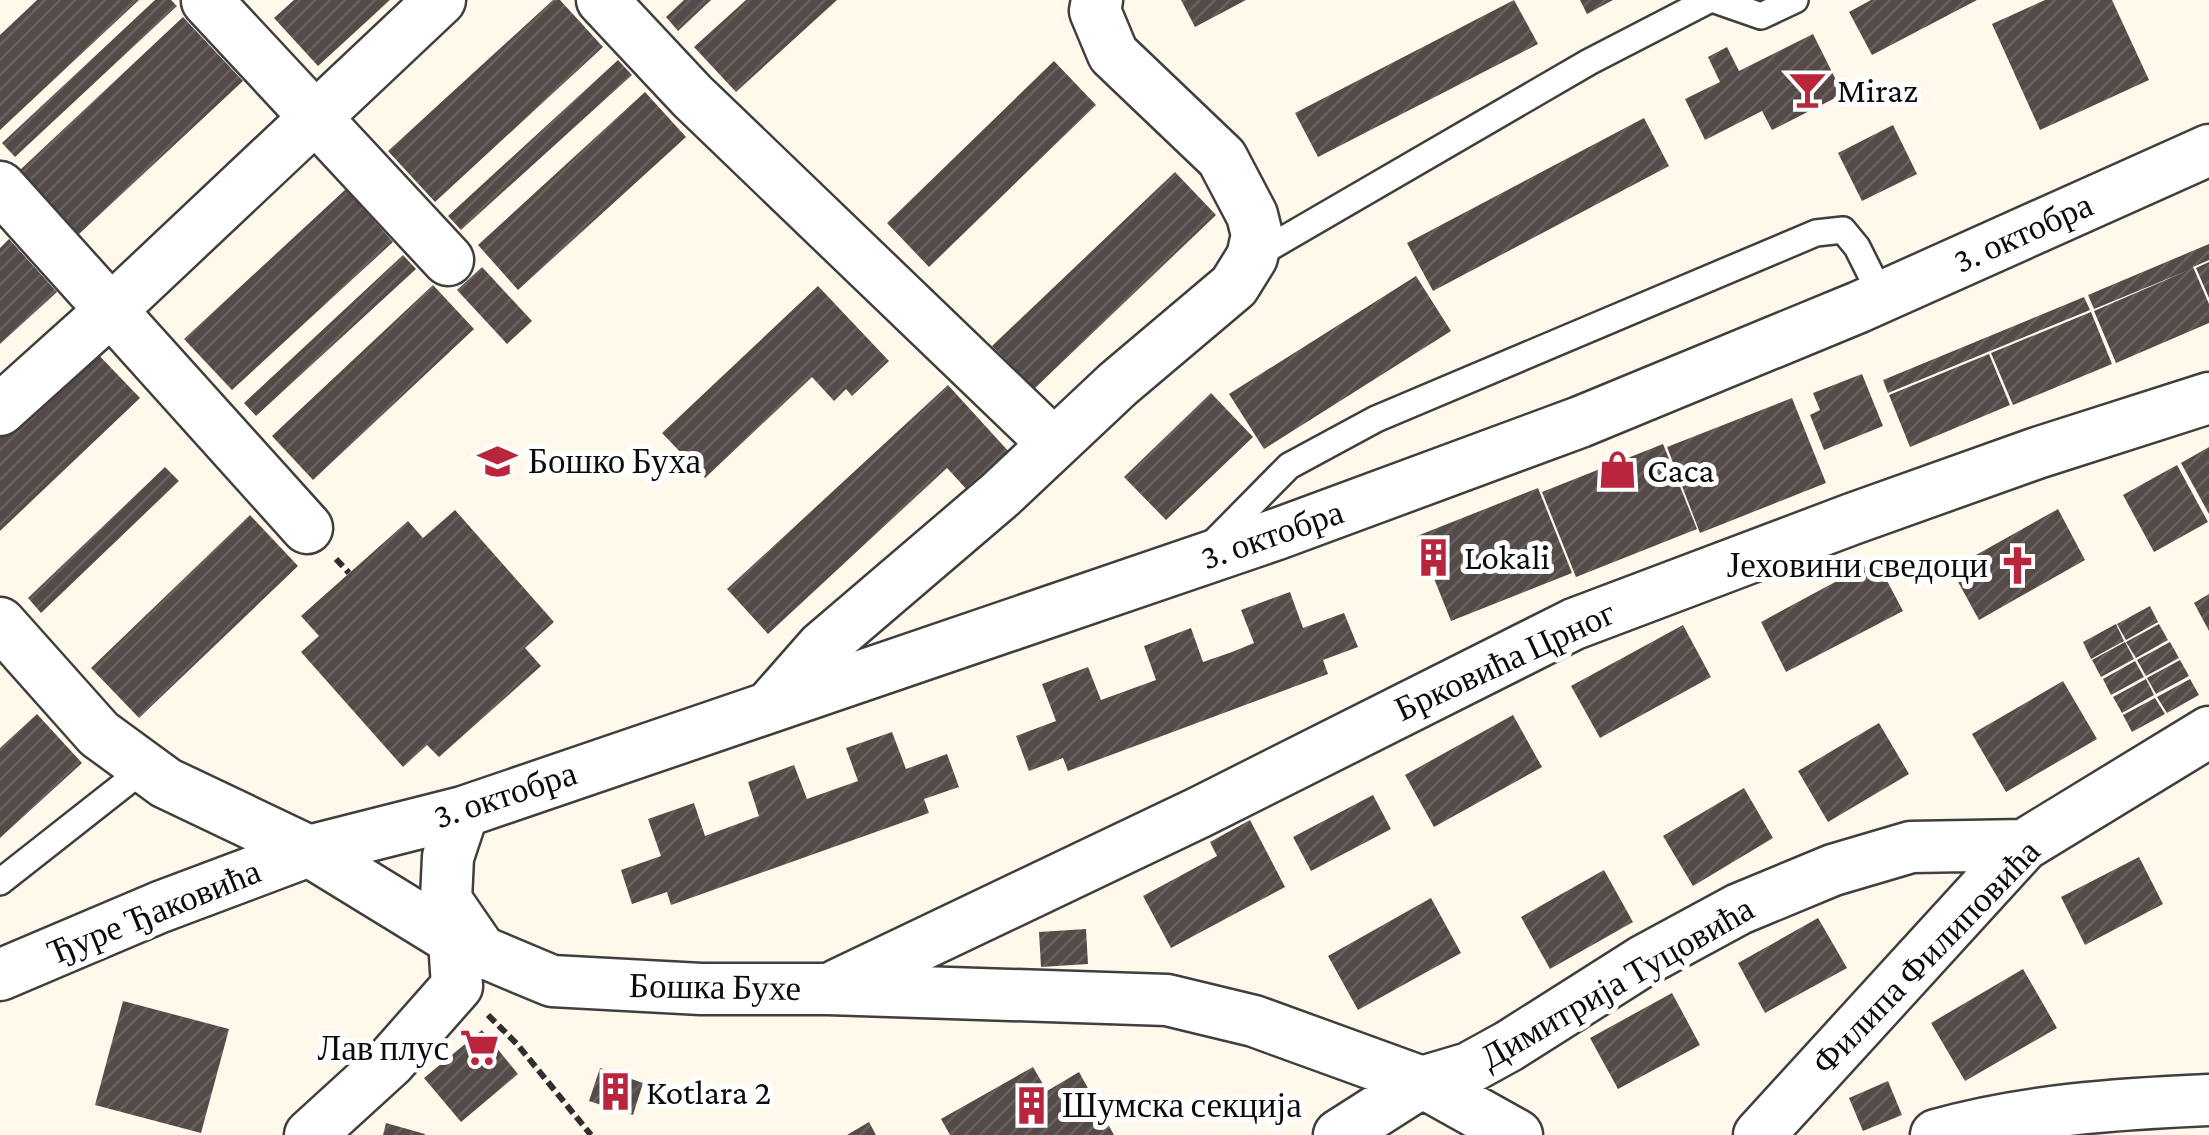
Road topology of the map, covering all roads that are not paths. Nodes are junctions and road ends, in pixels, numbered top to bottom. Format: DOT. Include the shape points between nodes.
graph roads {
  1 [pos="440,0"];
  2 [pos="602,0"];
  3 [pos="1097,0"];
  4 [pos="1712,0"];
  5 [pos="1795,0"];
  6 [pos="207,1"];
  7 [pos="316,118"];
  8 [pos="2209,150"];
  9 [pos="0,188"];
  10 [pos="1250,258"];
  11 [pos="448,260"];
  12 [pos="1882,297"];
  13 [pos="110,312"];
  14 [pos="2209,398"];
  15 [pos="0,410"];
  16 [pos="1054,444"];
  17 [pos="307,528"];
  18 [pos="1195,562"];
  19 [pos="0,623"];
  20 [pos="770,706"];
  21 [pos="2209,732"];
  22 [pos="145,768"];
  23 [pos="463,812"];
  24 [pos="2024,845"];
  25 [pos="309,851"];
  26 [pos="0,882"];
  27 [pos="465,960"];
  28 [pos="0,975"];
  29 [pos="828,990"];
  30 [pos="1422,1082"];
  31 [pos="2209,1100"];
  32 [pos="310,1135"];
  33 [pos="1339,1135"];
  34 [pos="1517,1135"];
  35 [pos="1759,1135"];
  36 [pos="1936,1135"];
  1 -- 7 [label="street"];
  2 -- 16 [label="street" via="692,96"];
  3 -- 10 [label="street" via="1095,11 1113,54 1222,158 1252,215 1257,235"];
  4 -- 5 [label="lane" via="1762,16"];
  4 -- 10 [label="lane" via="1588,62"];
  6 -- 7 [label="street"];
  7 -- 11 [label="street"];
  7 -- 13 [label="street"];
  8 -- 12 [label="street, 3. октобра"];
  9 -- 13 [label="street"];
  10 -- 16 [label="street" via="1234,286"];
  12 -- 18 [label="street, 3. октобра" via="1580,422"];
  12 -- 18 [label="lane" via="1843,230 1816,233 1359,428 1288,466"];
  13 -- 15 [label="street"];
  13 -- 17 [label="street"];
  14 -- 29 [label="street, Брковића Црног" via="1870,513 1574,624"];
  16 -- 20 [label="street" via="822,647"];
  18 -- 20 [label="street, 3. октобра"];
  19 -- 22 [label="street, Бошка Бухе" via="99,734"];
  20 -- 23 [label="street, 3. октобра"];
  21 -- 24 [label="street, Филипа Филиповића"];
  22 -- 25 [label="street, Бошка Бухе"];
  22 -- 26 [label="lane"];
  23 -- 25 [label="street, 3. октобра"];
  23 -- 27 [label="street" via="448,858 446,900"];
  24 -- 30 [label="street, Димитрија Туцовића" via="1911,847 1833,870 1659,952 1469,1068"];
  24 -- 35 [label="street, Филипа Филиповића"];
  25 -- 27 [label="street, Бошка Бухе"];
  25 -- 28 [label="street, Ђуре Ђаковића"];
  27 -- 29 [label="street, Бошка Бухе" via="552,981"];
  27 -- 32 [label="street" via="390,1062"];
  29 -- 30 [label="street, Бошка Бухе" via="1167,1000 1254,1021"];
  30 -- 33 [label="street, Димитрија Туцовића"];
  30 -- 34 [label="street, Бошка Бухе"];
  31 -- 36 [label="street" via="1988,1120"];
}
